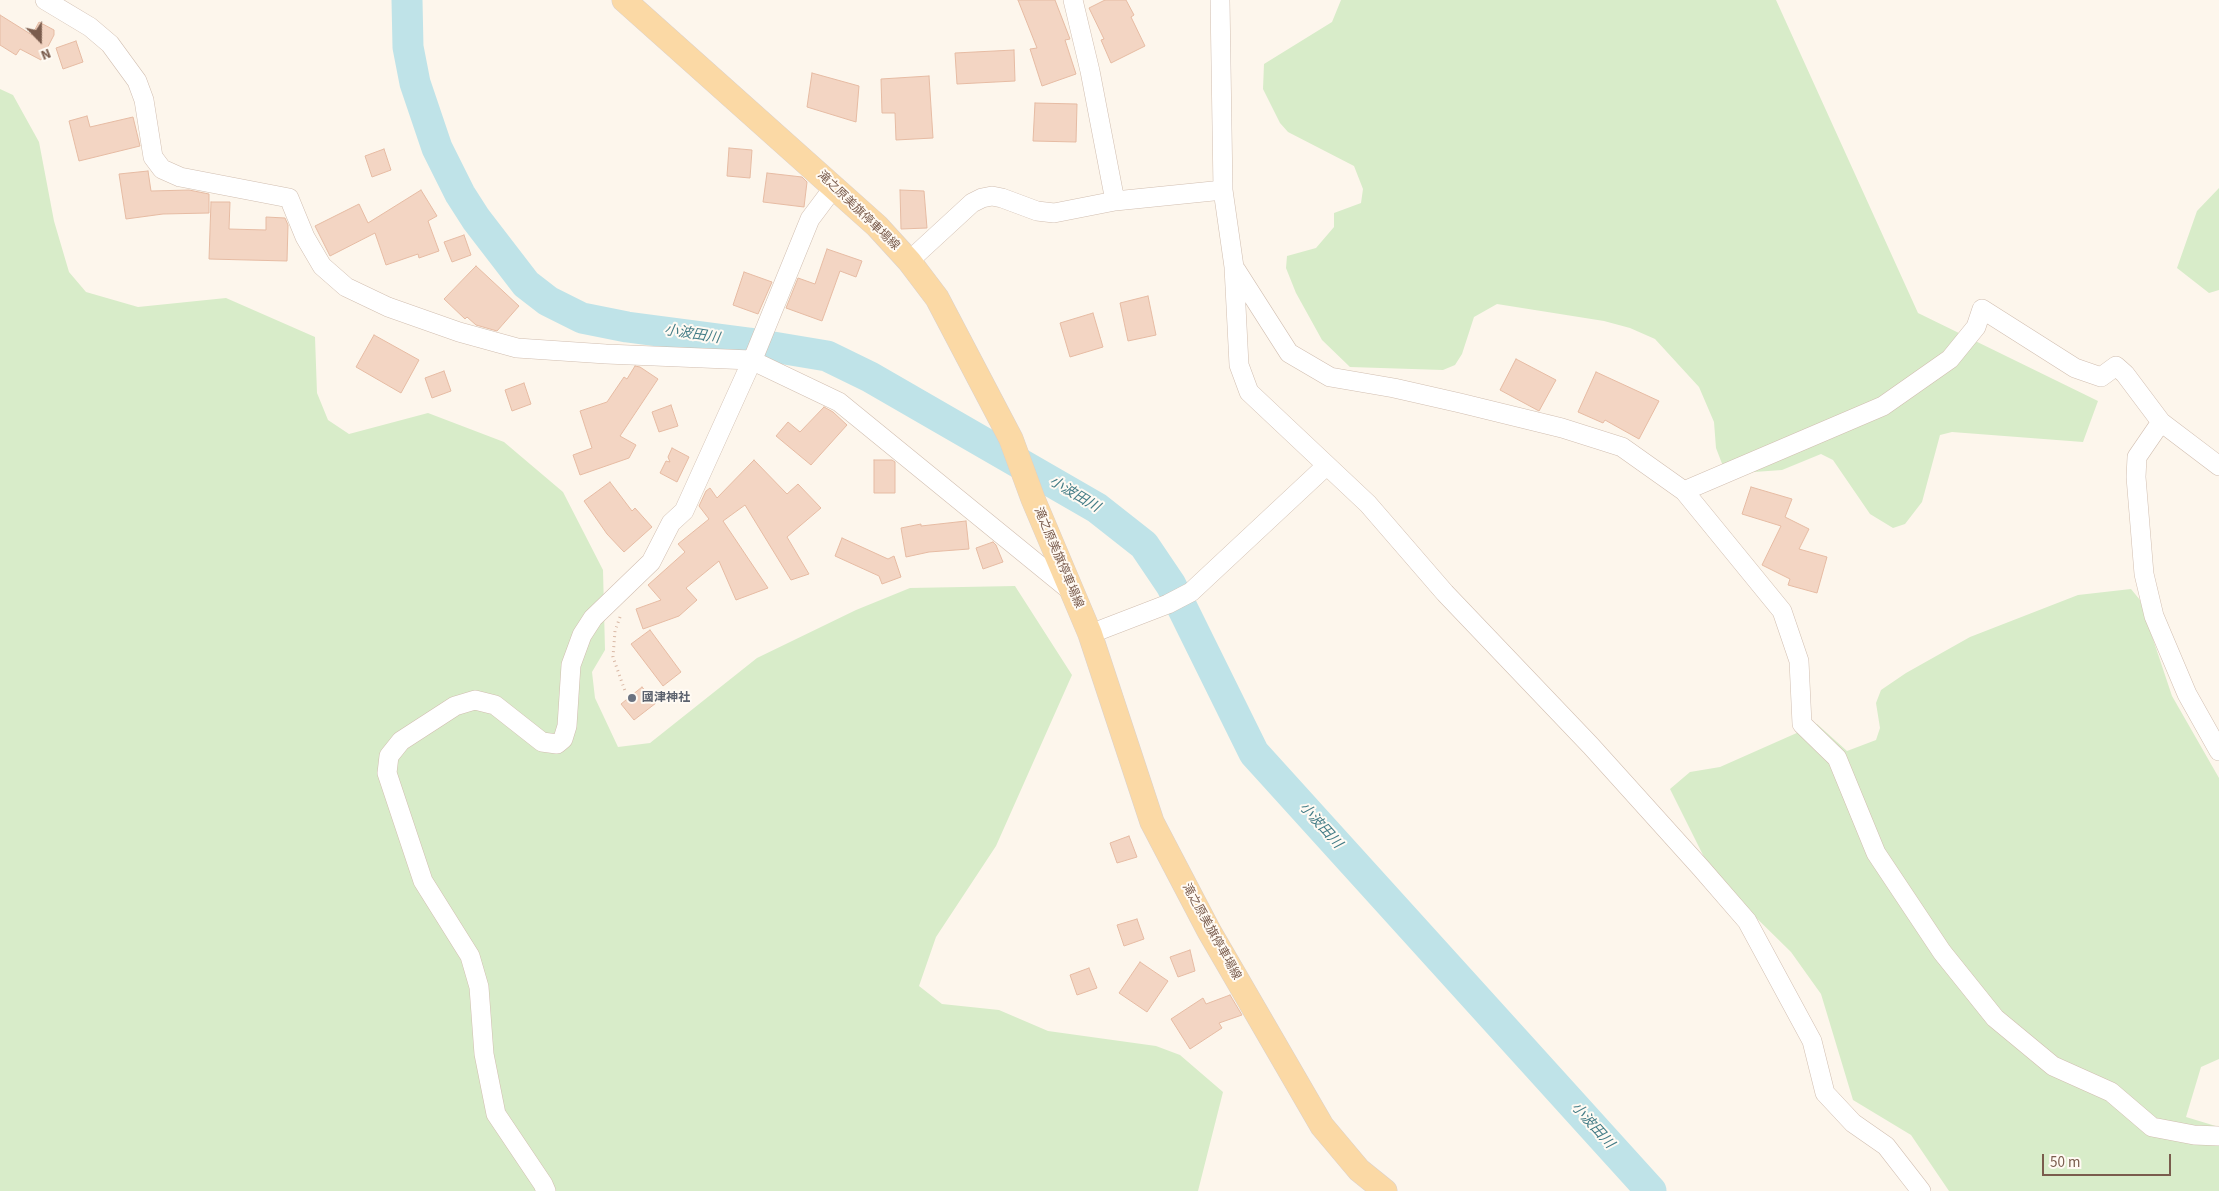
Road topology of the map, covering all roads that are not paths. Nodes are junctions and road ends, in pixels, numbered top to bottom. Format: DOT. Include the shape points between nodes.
graph roads {
  1 [pos="45,0"];
  2 [pos="624,0"];
  3 [pos="1073,0"];
  4 [pos="1220,0"];
  5 [pos="834,187"];
  6 [pos="1222,190"];
  7 [pos="1116,201"];
  8 [pos="909,260"];
  9 [pos="1234,268"];
  10 [pos="753,357"];
  11 [pos="2162,422"];
  12 [pos="1326,466"];
  13 [pos="2219,466"];
  14 [pos="1684,491"];
  15 [pos="1073,593"];
  16 [pos="1090,634"];
  17 [pos="2219,751"];
  18 [pos="2219,1136"];
  19 [pos="546,1191"];
  20 [pos="1385,1191"];
  21 [pos="1921,1191"];
  1 -- 10 [label="street" via="90,27 110,44 137,81 144,100 153,157 162,169 180,177 289,198 305,237 322,266 346,287 388,307 517,348 606,354"];
  2 -- 5 [label="main road, 滝之原美旗停車場線"];
  3 -- 7 [label="street"];
  4 -- 6 [label="street"];
  5 -- 8 [label="main road, 滝之原美旗停車場線"];
  5 -- 10 [label="street" via="810,219"];
  6 -- 7 [label="street"];
  6 -- 9 [label="street"];
  7 -- 8 [label="street" via="1054,213 1038,211 1002,198 982,198"];
  8 -- 15 [label="main road, 滝之原美旗停車場線" via="937,298 1011,439"];
  9 -- 12 [label="street" via="1239,365 1249,392"];
  9 -- 14 [label="street" via="1289,353 1330,376 1460,403 1562,428 1622,447"];
  10 -- 15 [label="street" via="839,402"];
  10 -- 19 [label="street" via="684,511 670,523 651,562 593,618 582,635 571,665 567,726 563,739 557,744 542,742 495,704 475,700 455,706 401,741 389,756 387,772 424,881 470,956 479,987 484,1054 496,1114"];
  11 -- 13 [label="street"];
  11 -- 14 [label="street" via="2116,366 2101,377 2075,368 1982,309 1976,327 1950,359 1883,406"];
  11 -- 17 [label="street" via="2137,457 2144,574 2154,616 2186,694"];
  12 -- 16 [label="street" via="1191,592"];
  12 -- 21 [label="street" via="1368,504 1445,593 1591,746 1747,921 1812,1041 1825,1093 1853,1123 1886,1146"];
  14 -- 18 [label="street" via="1782,611 1799,661 1802,724 1837,758 1876,853 1942,952 1995,1018 2053,1066 2111,1092 2152,1127"];
  15 -- 16 [label="main road, 滝之原美旗停車場線"];
  16 -- 20 [label="main road, 滝之原美旗停車場線" via="1152,822 1209,931 1322,1126 1359,1170"];
}
